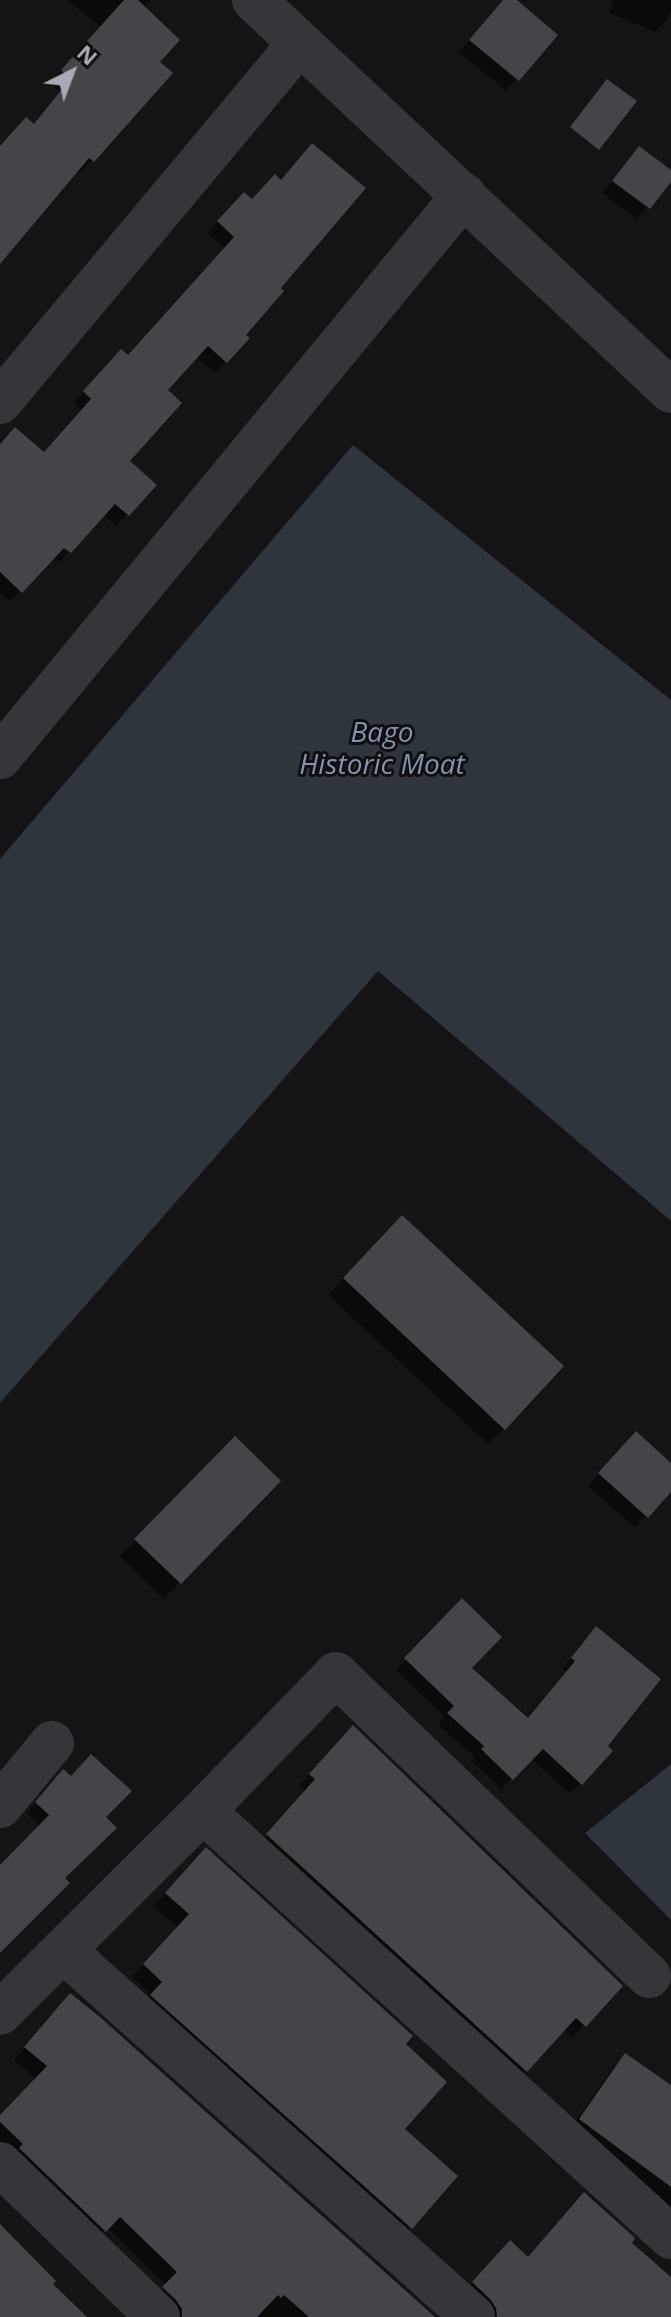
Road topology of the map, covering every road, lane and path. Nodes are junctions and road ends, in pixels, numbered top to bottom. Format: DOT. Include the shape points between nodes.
graph roads {
  1 [pos="254,0"];
  2 [pos="299,44"];
  3 [pos="464,195"];
  4 [pos="671,391"];
  5 [pos="0,402"];
  6 [pos="0,757"];
  7 [pos="52,1743"];
  8 [pos="0,1806"];
  9 [pos="203,1811"];
  10 [pos="64,1951"];
  11 [pos="649,1976"];
  12 [pos="0,2013"];
  13 [pos="0,2164"];
  14 [pos="671,2237"];
  15 [pos="158,2317"];
  16 [pos="473,2317"];
  1 -- 2 [label="street"];
  2 -- 3 [label="street"];
  2 -- 5 [label="street"];
  3 -- 4 [label="street"];
  3 -- 6 [label="street"];
  7 -- 8 [label="street"];
  9 -- 10 [label="street"];
  9 -- 11 [label="street" via="336,1674"];
  9 -- 14 [label="street"];
  10 -- 12 [label="street"];
  10 -- 16 [label="street"];
  13 -- 15 [label="street"];
}
